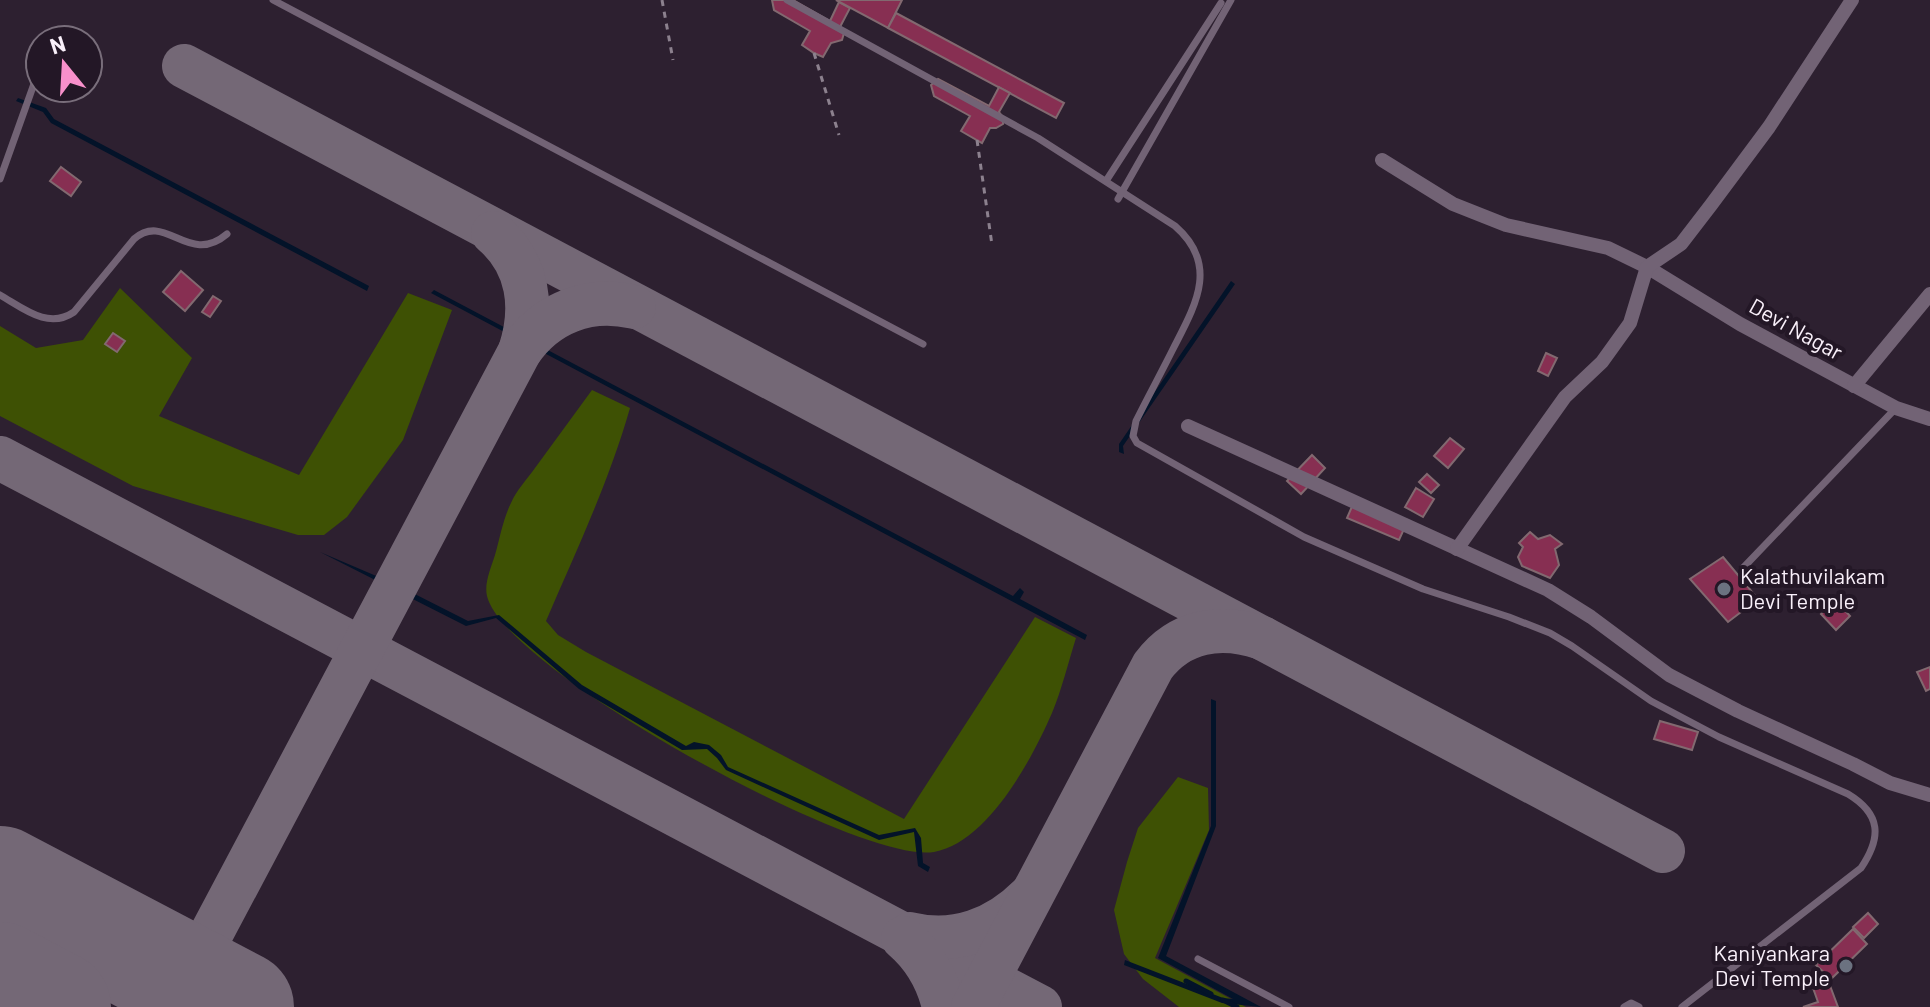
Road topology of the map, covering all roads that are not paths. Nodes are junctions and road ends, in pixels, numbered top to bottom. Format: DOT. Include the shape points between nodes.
graph roads {
  1 [pos="273,0"];
  2 [pos="787,0"];
  3 [pos="1231,0"];
  4 [pos="1852,0"];
  5 [pos="1221,3"];
  6 [pos="27,104"];
  7 [pos="1382,160"];
  8 [pos="0,179"];
  9 [pos="1106,181"];
  10 [pos="1120,195"];
  11 [pos="227,234"];
  12 [pos="1647,267"];
  13 [pos="1930,294"];
  14 [pos="0,295"];
  15 [pos="923,344"];
  16 [pos="1854,386"];
  17 [pos="1896,408"];
  18 [pos="1930,419"];
  19 [pos="1188,426"];
  20 [pos="1457,549"];
  21 [pos="1742,569"];
  22 [pos="1930,795"];
  23 [pos="1198,959"];
  24 [pos="1289,1007"];
  25 [pos="1624,1007"];
  26 [pos="1639,1007"];
  27 [pos="1682,1007"];
  1 -- 15 [label="lane"];
  2 -- 10 [label="lane" via="1038,138"];
  3 -- 10 [label="lane"];
  4 -- 12 [label="street" via="1711,205 1681,244"];
  5 -- 9 [label="lane"];
  6 -- 8 [label="lane"];
  7 -- 12 [label="street, Devi Nagar" via="1453,204 1506,225 1608,248"];
  10 -- 27 [label="lane" via="1181,232 1194,249 1201,277 1195,307 1136,421 1133,440 1304,537 1423,589 1550,633 1651,701 1848,794 1871,814 1874,842 1861,868"];
  11 -- 14 [label="lane" via="198,246 160,231 142,233 63,318 46,319"];
  12 -- 16 [label="street, Devi Nagar"];
  12 -- 20 [label="street" via="1630,323 1602,362 1565,397"];
  13 -- 16 [label="street"];
  16 -- 17 [label="street, Devi Nagar"];
  17 -- 18 [label="street, Devi Nagar"];
  17 -- 21 [label="lane"];
  19 -- 20 [label="street"];
  20 -- 22 [label="street" via="1548,590 1669,675 1738,711 1890,783"];
  23 -- 24 [label="lane"];
  25 -- 26 [label="lane"];
}
